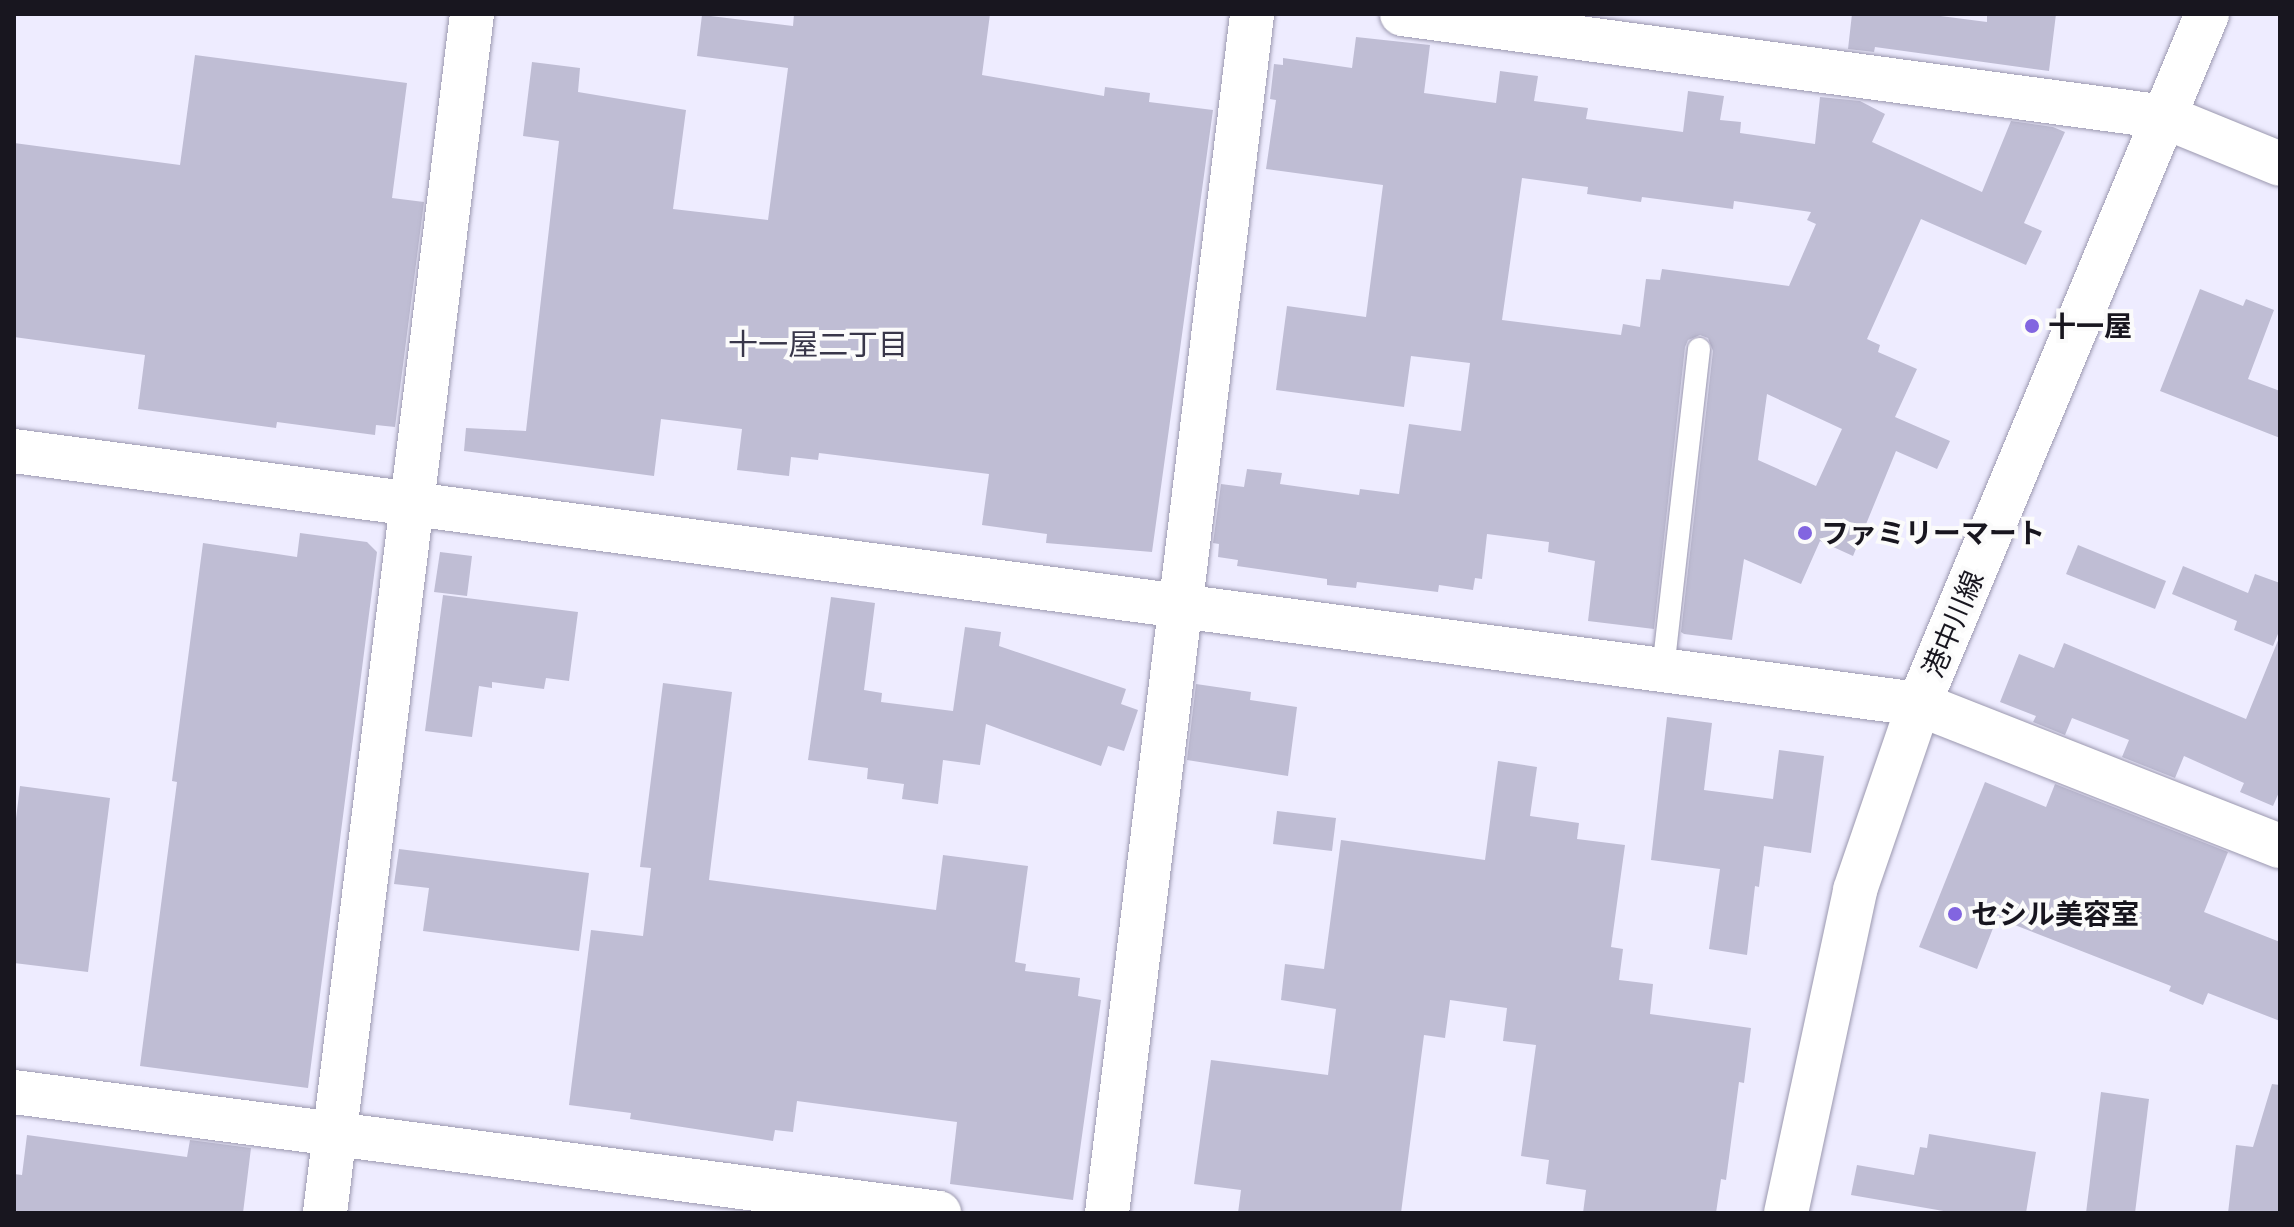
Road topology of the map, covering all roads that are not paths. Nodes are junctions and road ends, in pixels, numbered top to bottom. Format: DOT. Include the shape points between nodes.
graph roads {
  1 [pos="472,14"];
  2 [pos="1252,14"];
  3 [pos="1402,14"];
  4 [pos="2207,14"];
  5 [pos="2165,117"];
  6 [pos="2280,164"];
  7 [pos="1699,349"];
  8 [pos="14,451"];
  9 [pos="412,504"];
  10 [pos="1180,606"];
  11 [pos="1663,670"];
  12 [pos="1919,704"];
  13 [pos="2280,846"];
  14 [pos="14,1092"];
  15 [pos="334,1134"];
  16 [pos="325,1213"];
  17 [pos="939,1213"];
  18 [pos="1107,1213"];
  19 [pos="1786,1213"];
  1 -- 9 [label="street"];
  2 -- 10 [label="street"];
  3 -- 5 [label="street"];
  4 -- 5 [label="street, 港中川線"];
  5 -- 6 [label="street"];
  5 -- 12 [label="street, 港中川線"];
  7 -- 11 [label="lane"];
  8 -- 9 [label="street"];
  9 -- 10 [label="street"];
  9 -- 15 [label="street"];
  10 -- 11 [label="street"];
  10 -- 18 [label="street"];
  11 -- 12 [label="street"];
  12 -- 13 [label="street"];
  12 -- 19 [label="street, 港中川線" via="1855,890"];
  14 -- 15 [label="street"];
  15 -- 16 [label="street"];
  15 -- 17 [label="street"];
}
